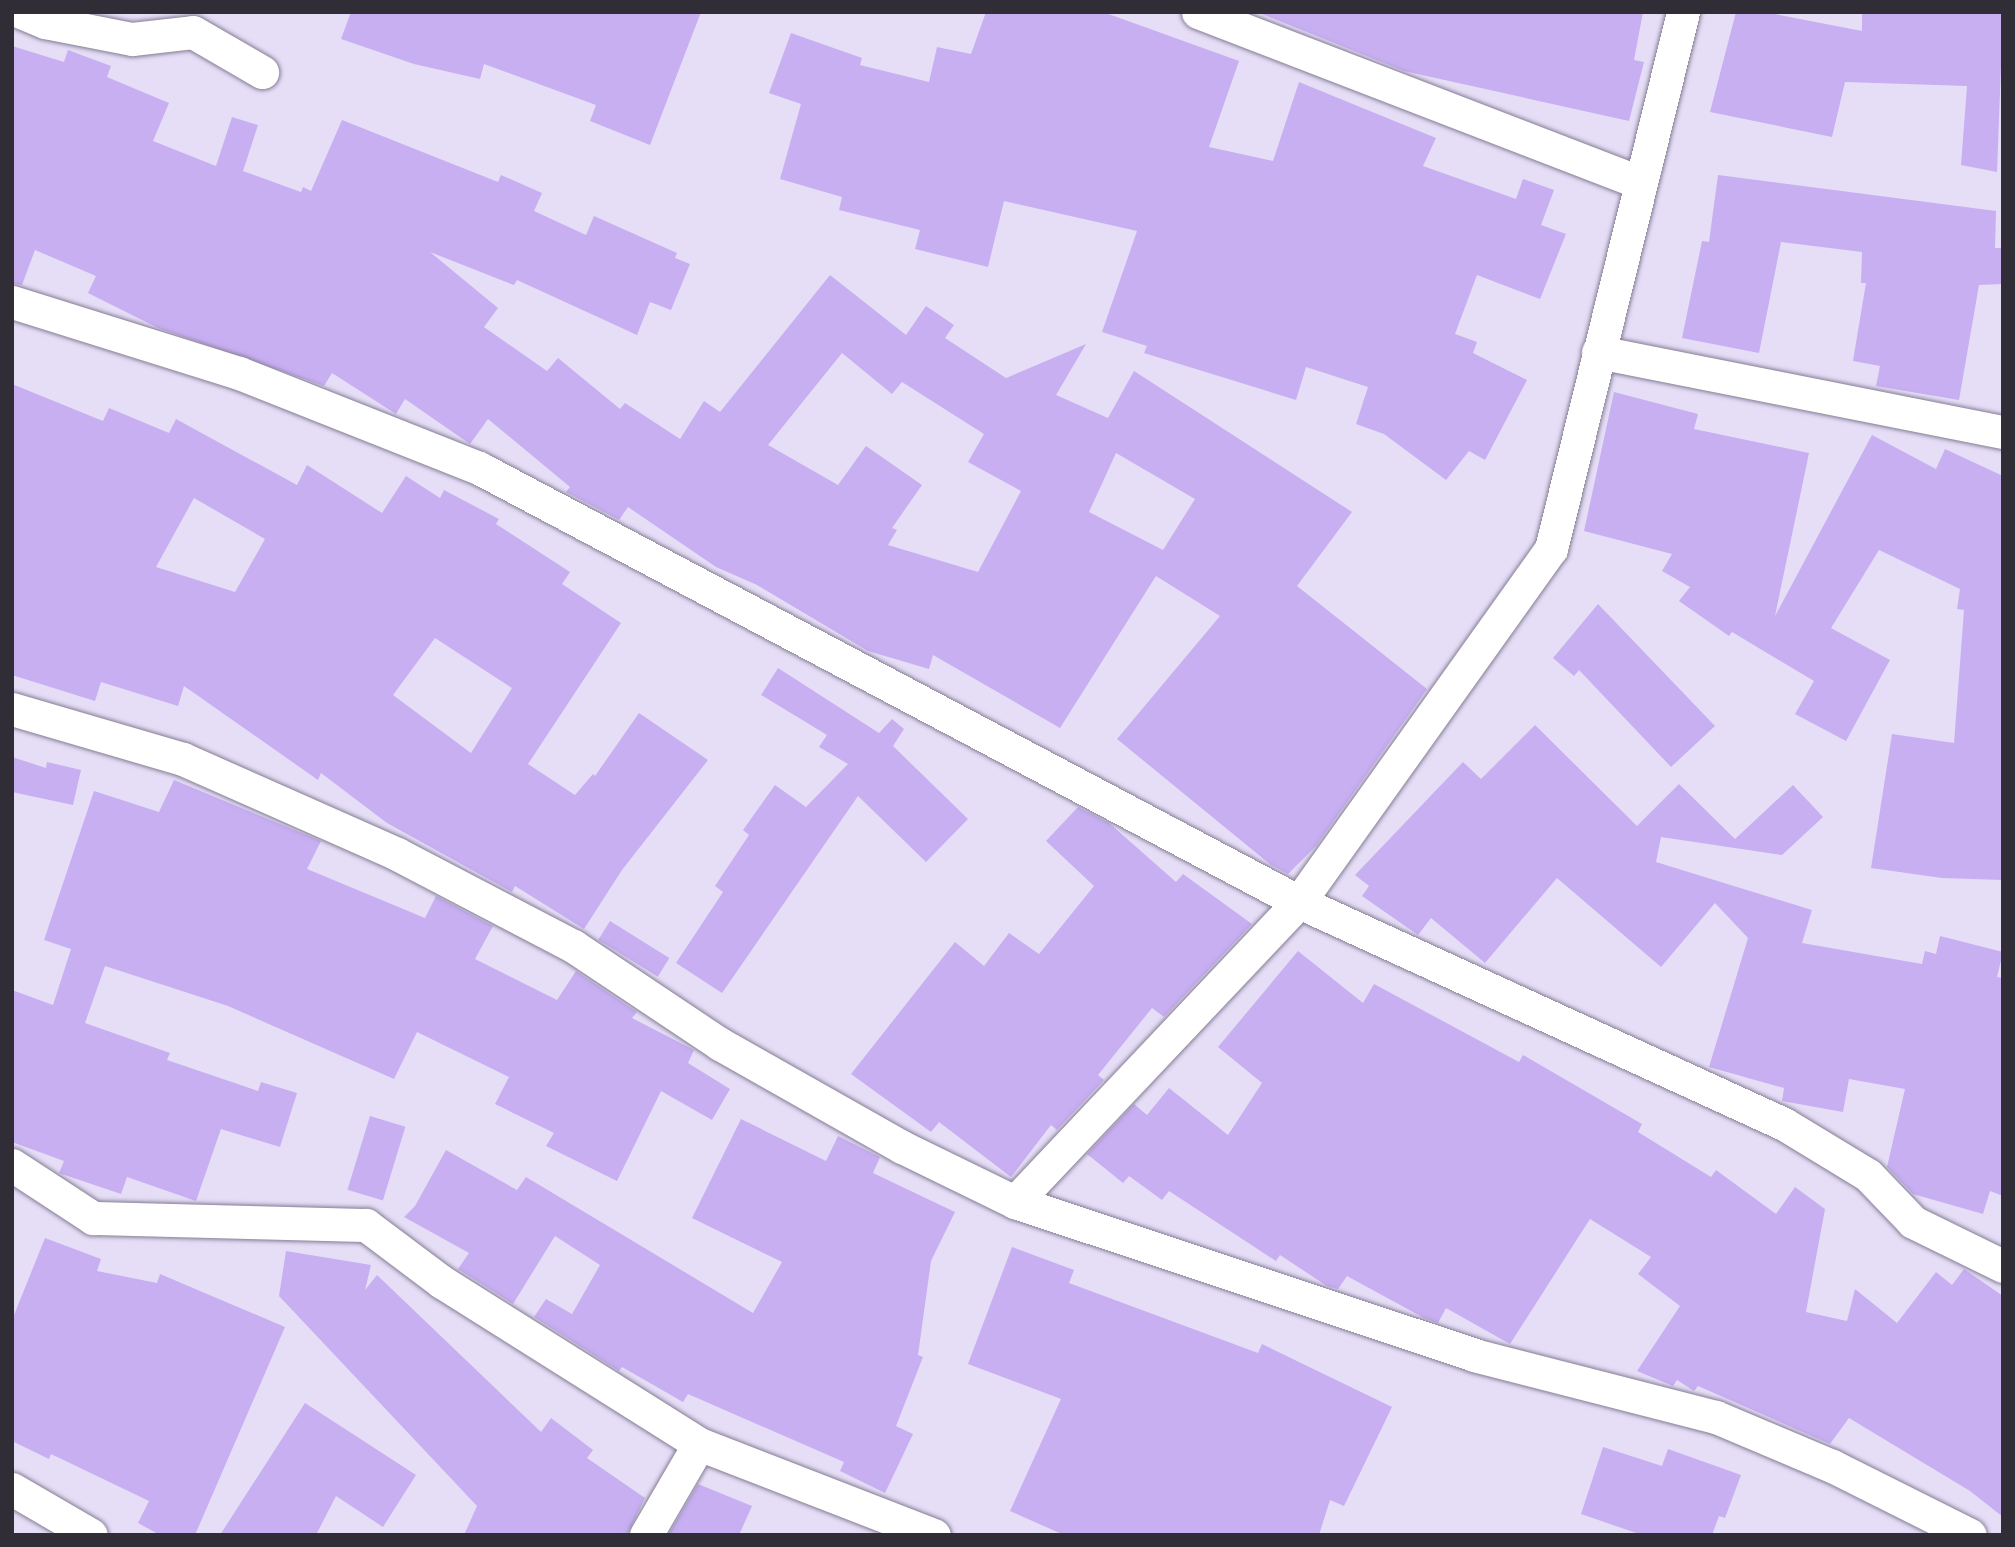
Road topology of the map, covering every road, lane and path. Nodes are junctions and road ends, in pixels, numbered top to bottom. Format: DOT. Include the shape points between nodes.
graph roads {
  1 [pos="1198,12"];
  2 [pos="1683,12"];
  3 [pos="38,16"];
  4 [pos="262,72"];
  5 [pos="1639,182"];
  6 [pos="12,302"];
  7 [pos="1598,352"];
  8 [pos="2003,432"];
  9 [pos="12,709"];
  10 [pos="1299,902"];
  11 [pos="12,1165"];
  12 [pos="1015,1202"];
  13 [pos="2003,1265"];
  14 [pos="699,1444"];
  15 [pos="12,1489"];
  16 [pos="91,1535"];
  17 [pos="646,1535"];
  18 [pos="934,1535"];
  19 [pos="1970,1535"];
  1 -- 5 [label="street"];
  2 -- 5 [label="street"];
  3 -- 4 [label="street" via="132,39 193,32"];
  5 -- 7 [label="street"];
  6 -- 10 [label="street" via="239,373 479,468"];
  7 -- 8 [label="street"];
  7 -- 10 [label="street" via="1551,549"];
  9 -- 12 [label="street" via="183,759 397,854 573,946 720,1044 902,1147"];
  10 -- 12 [label="street"];
  10 -- 13 [label="street" via="1784,1124 1868,1175 1913,1222"];
  11 -- 14 [label="street" via="93,1218 366,1224 442,1282"];
  12 -- 19 [label="street" via="1474,1355 1716,1417 1832,1466"];
  14 -- 17 [label="street"];
  14 -- 18 [label="street"];
  15 -- 16 [label="street"];
}
